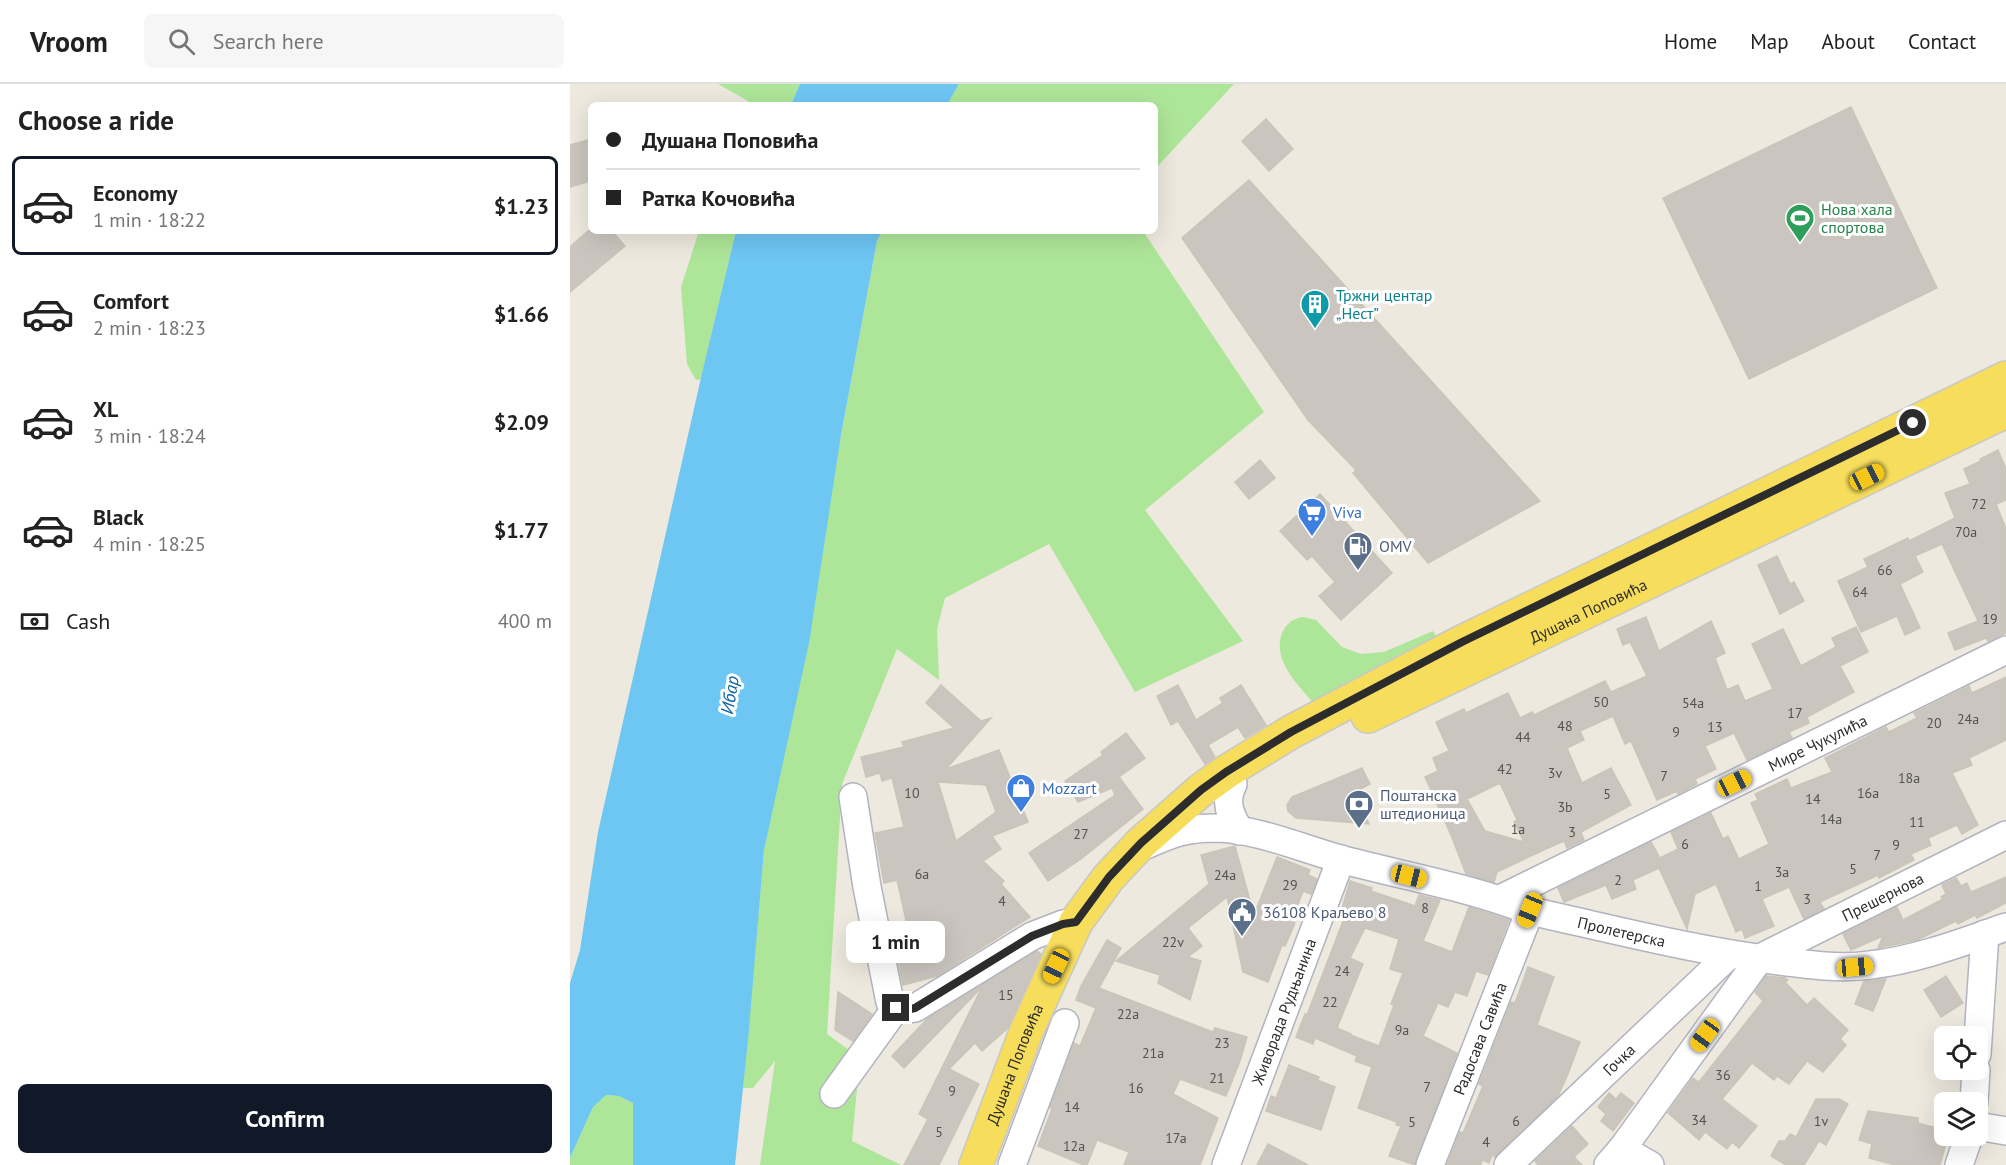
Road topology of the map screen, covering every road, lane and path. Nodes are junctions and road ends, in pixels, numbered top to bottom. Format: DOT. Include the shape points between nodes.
graph roads {
  1 [pos="2006,378"];
  2 [pos="2006,411"];
  3 [pos="2006,650"];
  4 [pos="1233,784"];
  5 [pos="853,797"];
  6 [pos="1174,815"];
  7 [pos="1240,831"];
  8 [pos="2006,834"];
  9 [pos="1134,850"];
  10 [pos="1341,859"];
  11 [pos="1500,899"];
  12 [pos="1530,910"];
  13 [pos="1076,922"];
  14 [pos="1995,930"];
  15 [pos="1730,954"];
  16 [pos="1760,958"];
  17 [pos="896,1008"];
  18 [pos="1065,1023"];
  19 [pos="1981,1026"];
  20 [pos="834,1094"];
  21 [pos="1988,1128"];
  22 [pos="2006,1131"];
  23 [pos="1966,1146"];
  24 [pos="1615,1157"];
  25 [pos="976,1158"];
  26 [pos="1012,1165"];
  27 [pos="1226,1165"];
  28 [pos="1430,1165"];
  29 [pos="1508,1165"];
  30 [pos="1650,1165"];
  31 [pos="1959,1165"];
  1 -- 6 [label="main road, Душана Поповића" via="1420,664 1291,732 1226,772"];
  2 -- 4 [label="main road, Душана Поповића"];
  3 -- 11 [label="street, Мире Чукулића"];
  4 -- 6 [label="main road, Душана Поповића"];
  4 -- 7 [label="street" via="1228,804"];
  5 -- 17 [label="street" via="885,979 890,1002"];
  6 -- 9 [label="main road, Душана Поповића"];
  7 -- 9 [label="street, Пролетерска" via="1184,830"];
  7 -- 10 [label="street, Пролетерска"];
  8 -- 16 [label="street, Прешернова"];
  9 -- 13 [label="main road, Душана Поповића"];
  10 -- 11 [label="street, Пролетерска"];
  10 -- 27 [label="street, Живорада Рудњанина"];
  11 -- 12 [label="street, Пролетерска"];
  12 -- 15 [label="street, Пролетерска"];
  12 -- 28 [label="street, Радосава Савића"];
  13 -- 17 [label="street" via="1032,936 915,1008"];
  13 -- 25 [label="main road, Душана Поповића" via="1026,1032"];
  14 -- 16 [label="street, Пролетерска" via="1873,965 1832,966"];
  14 -- 19 [label="street"];
  15 -- 16 [label="street, Пролетерска"];
  15 -- 29 [label="street, Гочка"];
  16 -- 24 [label="street"];
  17 -- 20 [label="street"];
  18 -- 26 [label="street, Душана Поповића"];
  21 -- 22 [label="street"];
  23 -- 31 [label="street"];
  24 -- 30 [label="street"];
}
